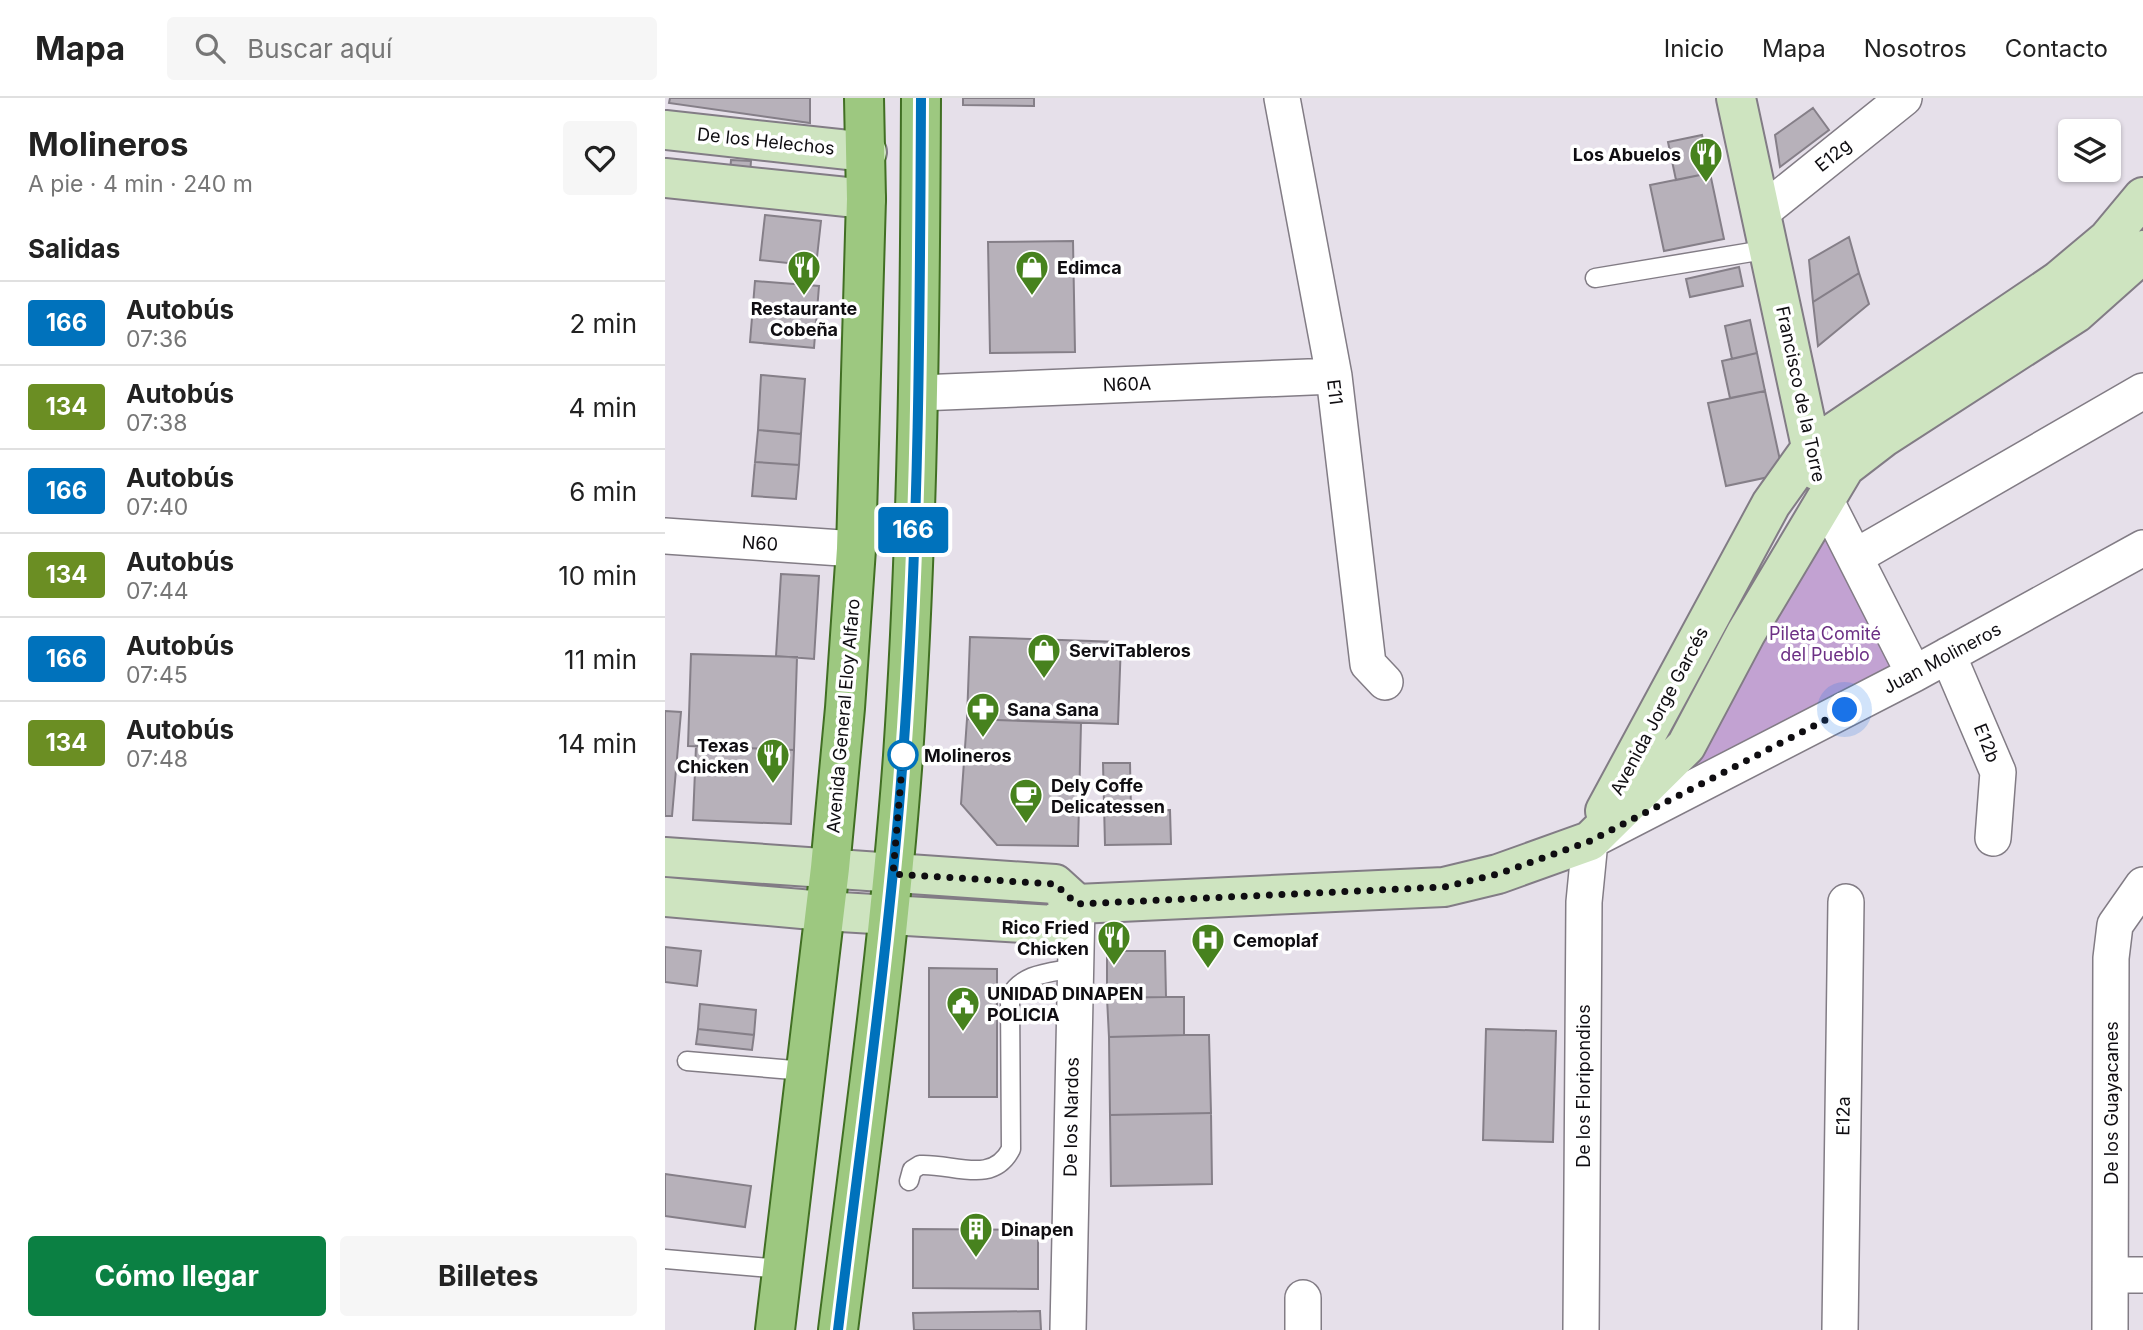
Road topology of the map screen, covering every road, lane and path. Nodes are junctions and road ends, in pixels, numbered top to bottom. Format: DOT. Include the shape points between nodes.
graph roads {
  1 [pos="864,98"];
  2 [pos="921,98"];
  3 [pos="1282,98"];
  4 [pos="1736,98"];
  5 [pos="1904,98"];
  6 [pos="665,130"];
  7 [pos="867,152"];
  8 [pos="665,178"];
  9 [pos="2143,197"];
  10 [pos="866,199"];
  11 [pos="1762,212"];
  12 [pos="1770,249"];
  13 [pos="2143,250"];
  14 [pos="1595,278"];
  15 [pos="1334,376"];
  16 [pos="2143,391"];
  17 [pos="919,393"];
  18 [pos="1811,448"];
  19 [pos="1825,499"];
  20 [pos="665,536"];
  21 [pos="2143,548"];
  22 [pos="856,549"];
  23 [pos="1855,557"];
  24 [pos="1948,654"];
  25 [pos="1914,674"];
  26 [pos="1385,682"];
  27 [pos="1993,838"];
  28 [pos="1590,841"];
  29 [pos="665,857"];
  30 [pos="830,868"];
  31 [pos="893,874"];
  32 [pos="2143,885"];
  33 [pos="665,897"];
  34 [pos="1846,902"];
  35 [pos="1077,904"];
  36 [pos="824,911"];
  37 [pos="889,913"];
  38 [pos="1074,968"];
  39 [pos="687,1061"];
  40 [pos="805,1071"];
  41 [pos="909,1181"];
  42 [pos="665,1259"];
  43 [pos="782,1269"];
  44 [pos="2127,1275"];
  45 [pos="775,1330"];
  46 [pos="838,1330"];
  47 [pos="1068,1330"];
  48 [pos="1581,1330"];
  49 [pos="1840,1330"];
  50 [pos="2110,1330"];
  1 -- 7 [label="main road, Avenida General Eloy Alfaro"];
  2 -- 17 [label="main road"];
  3 -- 15 [label="street, E11"];
  4 -- 11 [label="street, Francisco de la Torre"];
  5 -- 11 [label="street, E12g"];
  6 -- 7 [label="street, De los Helechos"];
  7 -- 10 [label="main road, Avenida General Eloy Alfaro"];
  8 -- 10 [label="street"];
  9 -- 18 [label="street, Avenida Jorge Garcés" via="2108,239 2058,281"];
  10 -- 22 [label="main road, Avenida General Eloy Alfaro"];
  11 -- 12 [label="street, Francisco de la Torre"];
  12 -- 14 [label="lane"];
  12 -- 18 [label="street, Francisco de la Torre"];
  13 -- 19 [label="street, Avenida Jorge Garcés" via="2076,313 1845,467"];
  15 -- 17 [label="street, N60A"];
  15 -- 26 [label="street, E11" via="1369,664"];
  16 -- 23 [label="street"];
  17 -- 31 [label="main road" via="903,755"];
  18 -- 19 [label="street, Francisco de la Torre"];
  18 -- 28 [label="street, Avenida Jorge Garcés" via="1771,504"];
  19 -- 23 [label="street, Francisco de la Torre"];
  19 -- 28 [label="street, Avenida Jorge Garcés" via="1686,746"];
  20 -- 22 [label="street, N60"];
  21 -- 24 [label="street, Juan Molineros"];
  22 -- 30 [label="main road, Avenida General Eloy Alfaro"];
  23 -- 25 [label="street, Francisco de la Torre"];
  24 -- 25 [label="street, Juan Molineros"];
  24 -- 27 [label="street, E12b" via="1999,772"];
  25 -- 28 [label="street, Juan Molineros"];
  28 -- 35 [label="street" via="1498,874 1444,887"];
  28 -- 48 [label="street, De los Floripondios" via="1584,902"];
  29 -- 30 [label="street"];
  30 -- 31 [label="street"];
  30 -- 36 [label="main road, Avenida General Eloy Alfaro"];
  31 -- 35 [label="street" via="1055,884"];
  31 -- 37 [label="main road"];
  32 -- 44 [label="street, De los Guayacanes" via="2115,925 2111,958"];
  33 -- 36 [label="street"];
  34 -- 49 [label="street, E12a"];
  35 -- 37 [label="street" via="1054,925"];
  35 -- 38 [label="street, De los Nardos"];
  36 -- 37 [label="street"];
  36 -- 40 [label="main road, Avenida General Eloy Alfaro"];
  37 -- 46 [label="main road"];
  38 -- 41 [label="lane" via="1028,978 1017,984 1010,996 1011,1149 1005,1161 987,1171 919,1165"];
  38 -- 47 [label="street, De los Nardos"];
  39 -- 40 [label="lane"];
  40 -- 43 [label="main road, Avenida General Eloy Alfaro"];
  42 -- 43 [label="lane"];
  43 -- 45 [label="main road, Avenida General Eloy Alfaro"];
  44 -- 50 [label="street, De los Guayacanes"];
}
